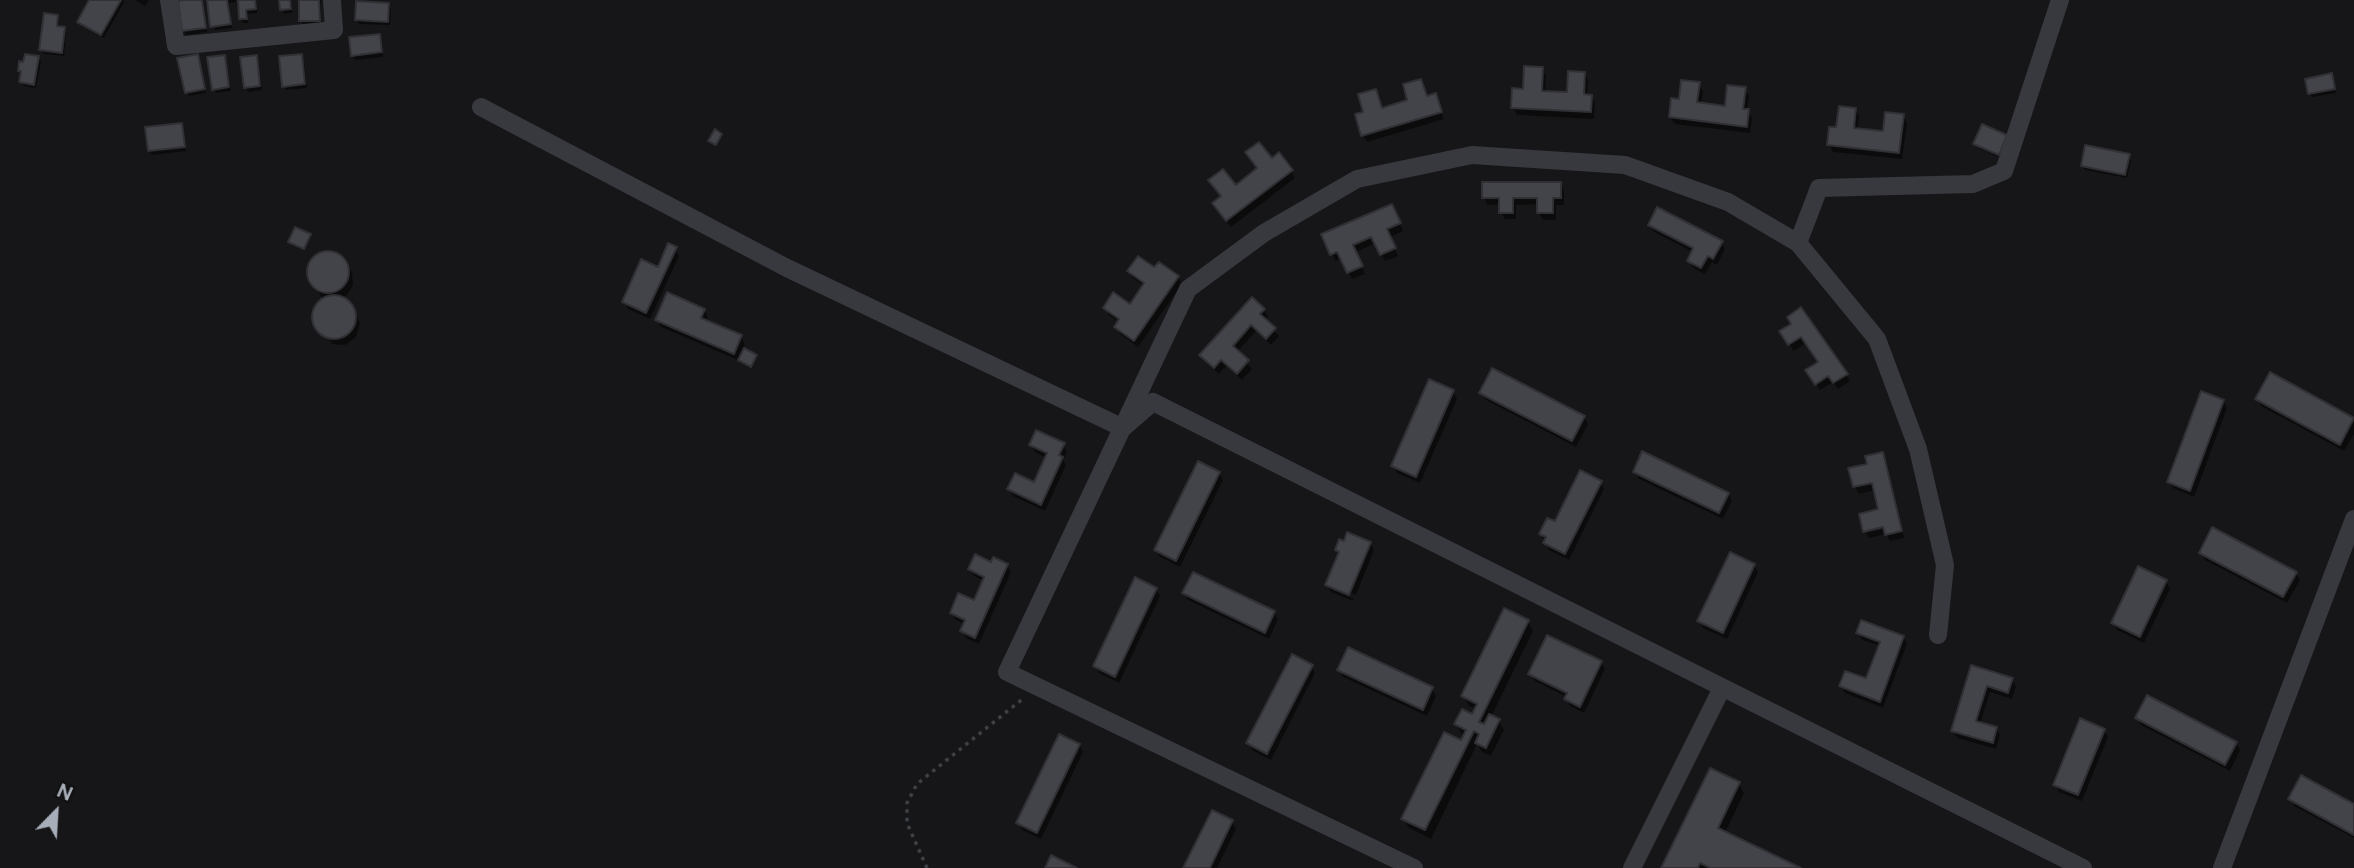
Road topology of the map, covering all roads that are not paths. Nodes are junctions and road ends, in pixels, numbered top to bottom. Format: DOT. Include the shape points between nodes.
graph roads {
  1 [pos="169,0"];
  2 [pos="332,0"];
  3 [pos="2060,0"];
  4 [pos="481,107"];
  5 [pos="1798,243"];
  6 [pos="1123,428"];
  7 [pos="2354,519"];
  8 [pos="1938,635"];
  9 [pos="1722,688"];
  10 [pos="1413,868"];
  11 [pos="1632,868"];
  12 [pos="2083,868"];
  13 [pos="2222,868"];
  1 -- 2 [label="street" via="176,46 334,30"];
  3 -- 5 [label="street" via="2004,171 1973,184 1819,188"];
  4 -- 6 [label="street" via="787,268"];
  5 -- 6 [label="street" via="1728,202 1625,165 1472,155 1357,178 1264,233 1188,289"];
  5 -- 8 [label="street" via="1877,339 1918,450 1944,565"];
  6 -- 9 [label="street" via="1153,402"];
  6 -- 10 [label="street" via="1007,672"];
  7 -- 13 [label="street"];
  9 -- 11 [label="street"];
  9 -- 12 [label="street"];
}
